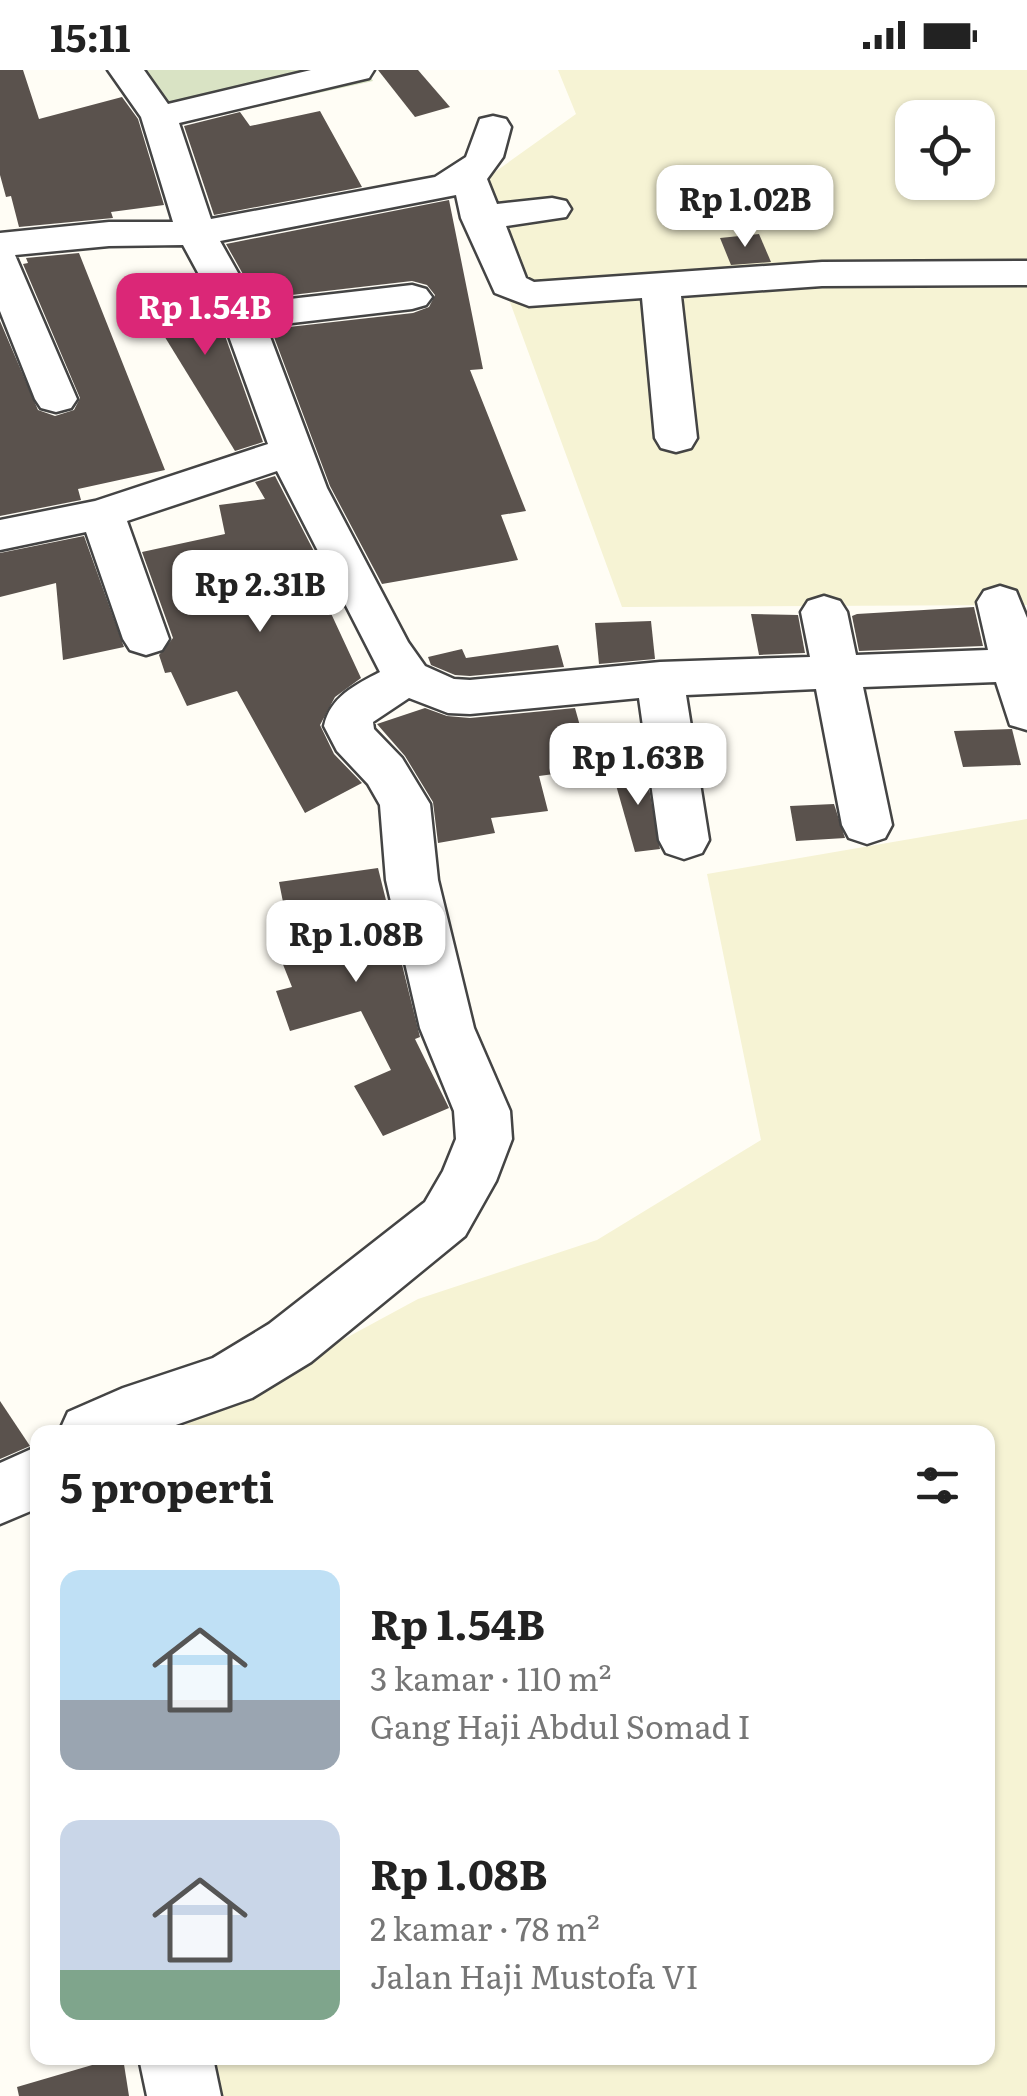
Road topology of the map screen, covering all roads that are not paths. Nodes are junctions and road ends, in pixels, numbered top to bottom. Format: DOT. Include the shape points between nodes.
graph roads {
  1 [pos="126,70"];
  2 [pos="356,70"];
  3 [pos="159,118"];
  4 [pos="493,127"];
  5 [pos="468,178"];
  6 [pos="552,209"];
  7 [pos="480,218"];
  8 [pos="196,233"];
  9 [pos="4,240"];
  10 [pos="1027,273"];
  11 [pos="660,284"];
  12 [pos="412,296"];
  13 [pos="242,317"];
  14 [pos="56,399"];
  15 [pos="676,438"];
  16 [pos="292,451"];
  17 [pos="102,514"];
  18 [pos="0,535"];
  19 [pos="1000,602"];
  20 [pos="824,612"];
  21 [pos="146,640"];
  22 [pos="1014,665"];
  23 [pos="835,672"];
  24 [pos="408,678"];
  25 [pos="660,679"];
  26 [pos="1027,713"];
  27 [pos="867,825"];
  28 [pos="684,840"];
  29 [pos="104,1425"];
  30 [pos="30,1479"];
  31 [pos="0,1495"];
  32 [pos="177,2065"];
  33 [pos="184,2096"];
  1 -- 3 [label="street"];
  2 -- 3 [label="street"];
  3 -- 8 [label="street"];
  4 -- 5 [label="street" via="490,154"];
  5 -- 7 [label="street"];
  5 -- 8 [label="street"];
  6 -- 7 [label="street"];
  7 -- 11 [label="street" via="518,292"];
  8 -- 9 [label="street"];
  8 -- 13 [label="street"];
  9 -- 14 [label="street"];
  10 -- 11 [label="street" via="822,274"];
  11 -- 15 [label="street"];
  12 -- 13 [label="street"];
  13 -- 16 [label="street"];
  16 -- 17 [label="street"];
  16 -- 24 [label="street" via="305,488"];
  17 -- 18 [label="street"];
  17 -- 21 [label="street"];
  19 -- 22 [label="street"];
  20 -- 23 [label="street"];
  22 -- 23 [label="street"];
  22 -- 26 [label="street"];
  23 -- 25 [label="street"];
  23 -- 27 [label="street"];
  24 -- 25 [label="street" via="448,696 470,697"];
  24 -- 29 [label="street" via="366,700 348,726 404,804 412,880 447,1028 482,1111 484,1139 468,1181 444,1219 290,1344 231,1380"];
  25 -- 28 [label="street"];
  30 -- 31 [label="street"];
  32 -- 33 [label="street"];
}
